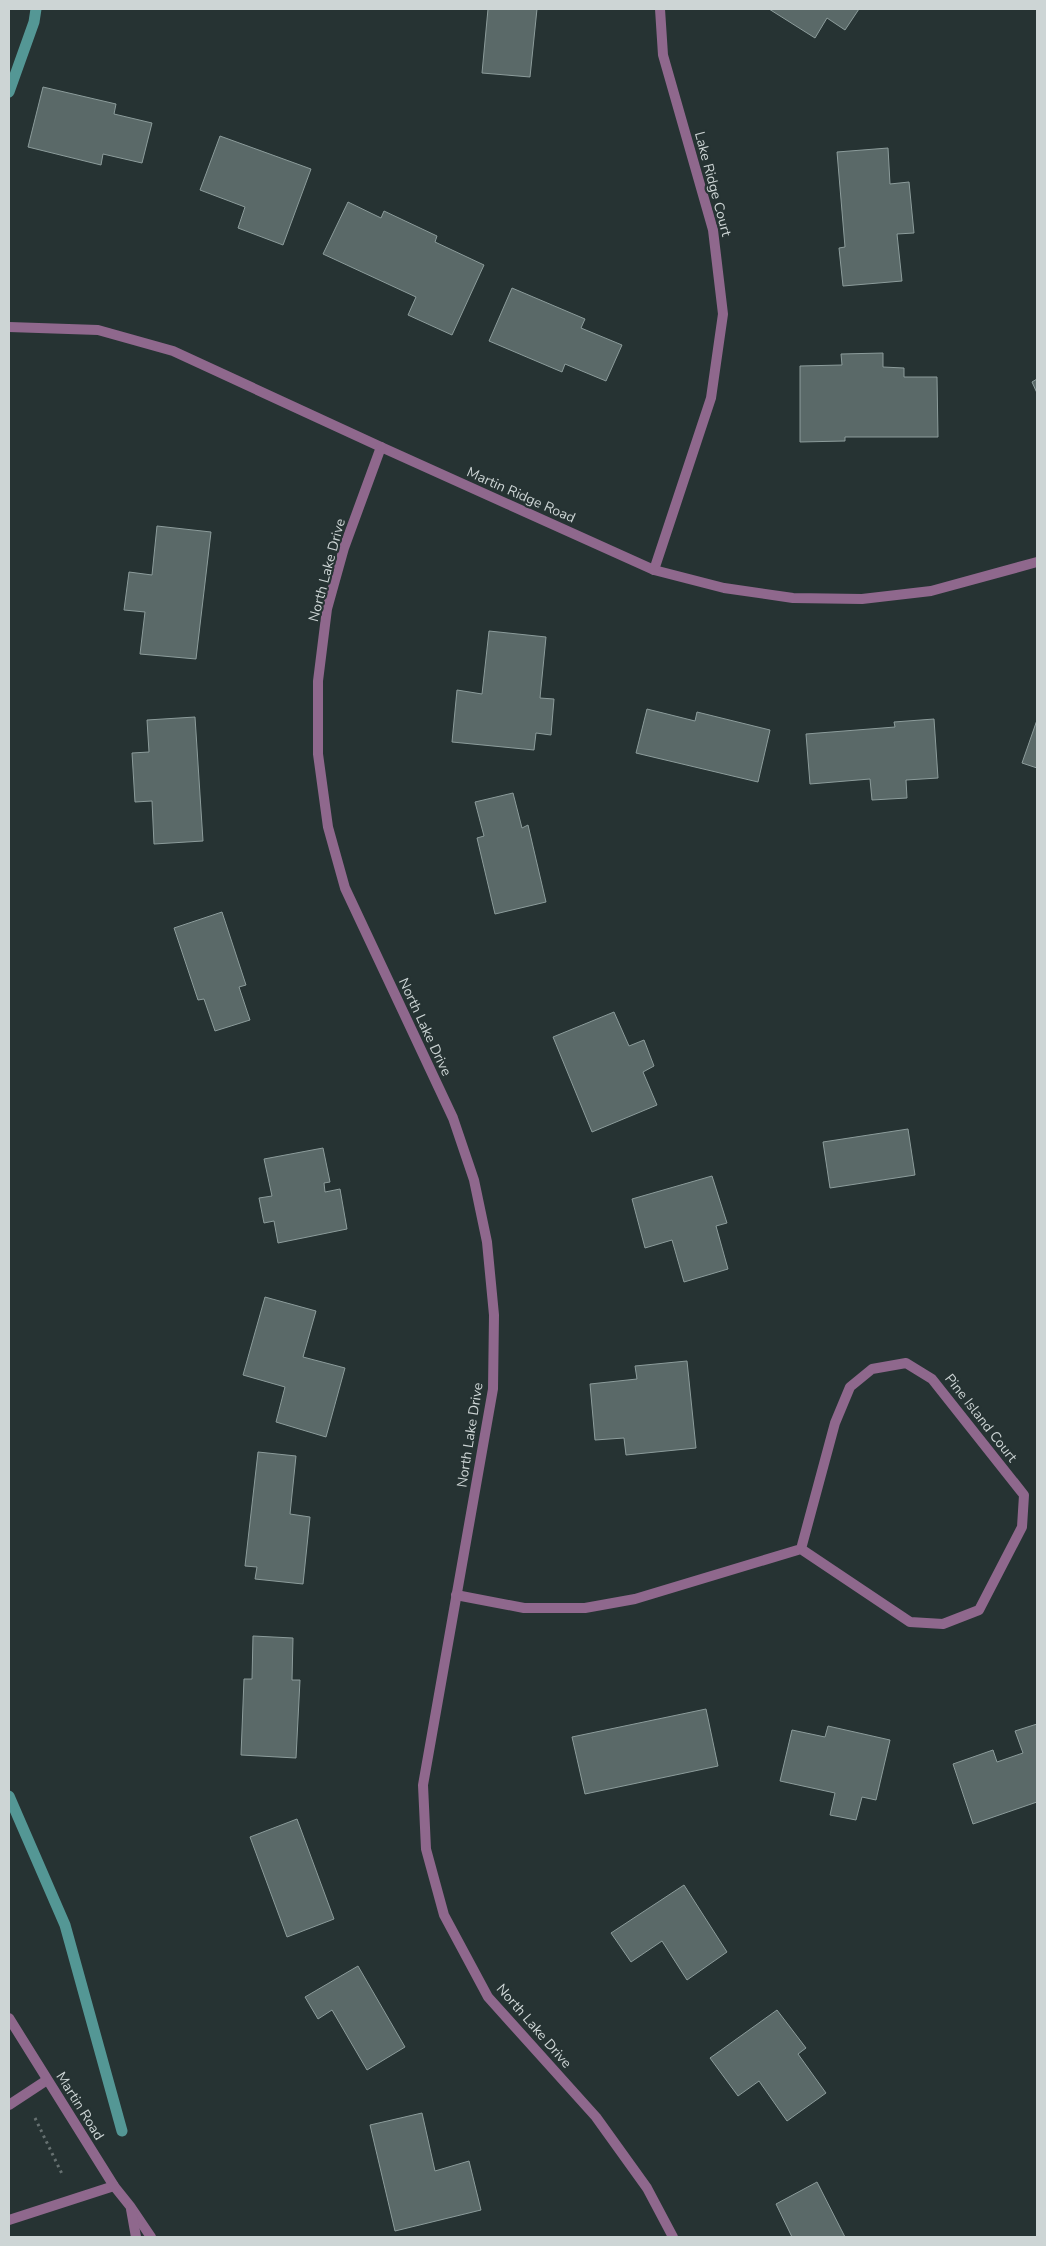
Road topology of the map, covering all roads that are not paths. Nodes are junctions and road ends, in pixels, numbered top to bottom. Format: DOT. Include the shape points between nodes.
graph roads {
  1 [pos="660,9"];
  2 [pos="9,327"];
  3 [pos="381,447"];
  4 [pos="1037,562"];
  5 [pos="654,570"];
  6 [pos="801,1549"];
  7 [pos="456,1596"];
  8 [pos="9,2018"];
  9 [pos="47,2080"];
  10 [pos="9,2105"];
  11 [pos="114,2186"];
  12 [pos="130,2206"];
  13 [pos="9,2220"];
  14 [pos="136,2237"];
  15 [pos="151,2237"];
  16 [pos="673,2237"];
  1 -- 5 [label="street, Lake Ridge Court" via="662,56 713,230 723,314 711,398"];
  2 -- 3 [label="street, Martin Ridge Road" via="98,330 173,351"];
  3 -- 5 [label="street, Martin Ridge Road"];
  3 -- 7 [label="street, North Lake Drive" via="344,548 327,609 318,681 318,754 328,827 345,888 453,1118 474,1180 487,1242 494,1315 493,1389"];
  4 -- 5 [label="street, Martin Ridge Road" via="931,592 862,599 769,595 724,588"];
  6 -- 6 [label="street, Pine Island Court" via="835,1423 850,1387 872,1369 906,1363 932,1379 1024,1495 1022,1527 979,1610 943,1624 910,1622"];
  6 -- 7 [label="street" via="635,1599 585,1608 524,1608"];
  7 -- 16 [label="street, North Lake Drive" via="423,1785 426,1848 444,1915 488,1997 596,2117 647,2188"];
  8 -- 9 [label="street, Martin Road"];
  9 -- 10 [label="street"];
  9 -- 11 [label="street, Martin Road"];
  11 -- 12 [label="street, Martin Road"];
  11 -- 13 [label="street"];
  12 -- 14 [label="street, Martin Road"];
  12 -- 15 [label="street, Martin Road"];
}
